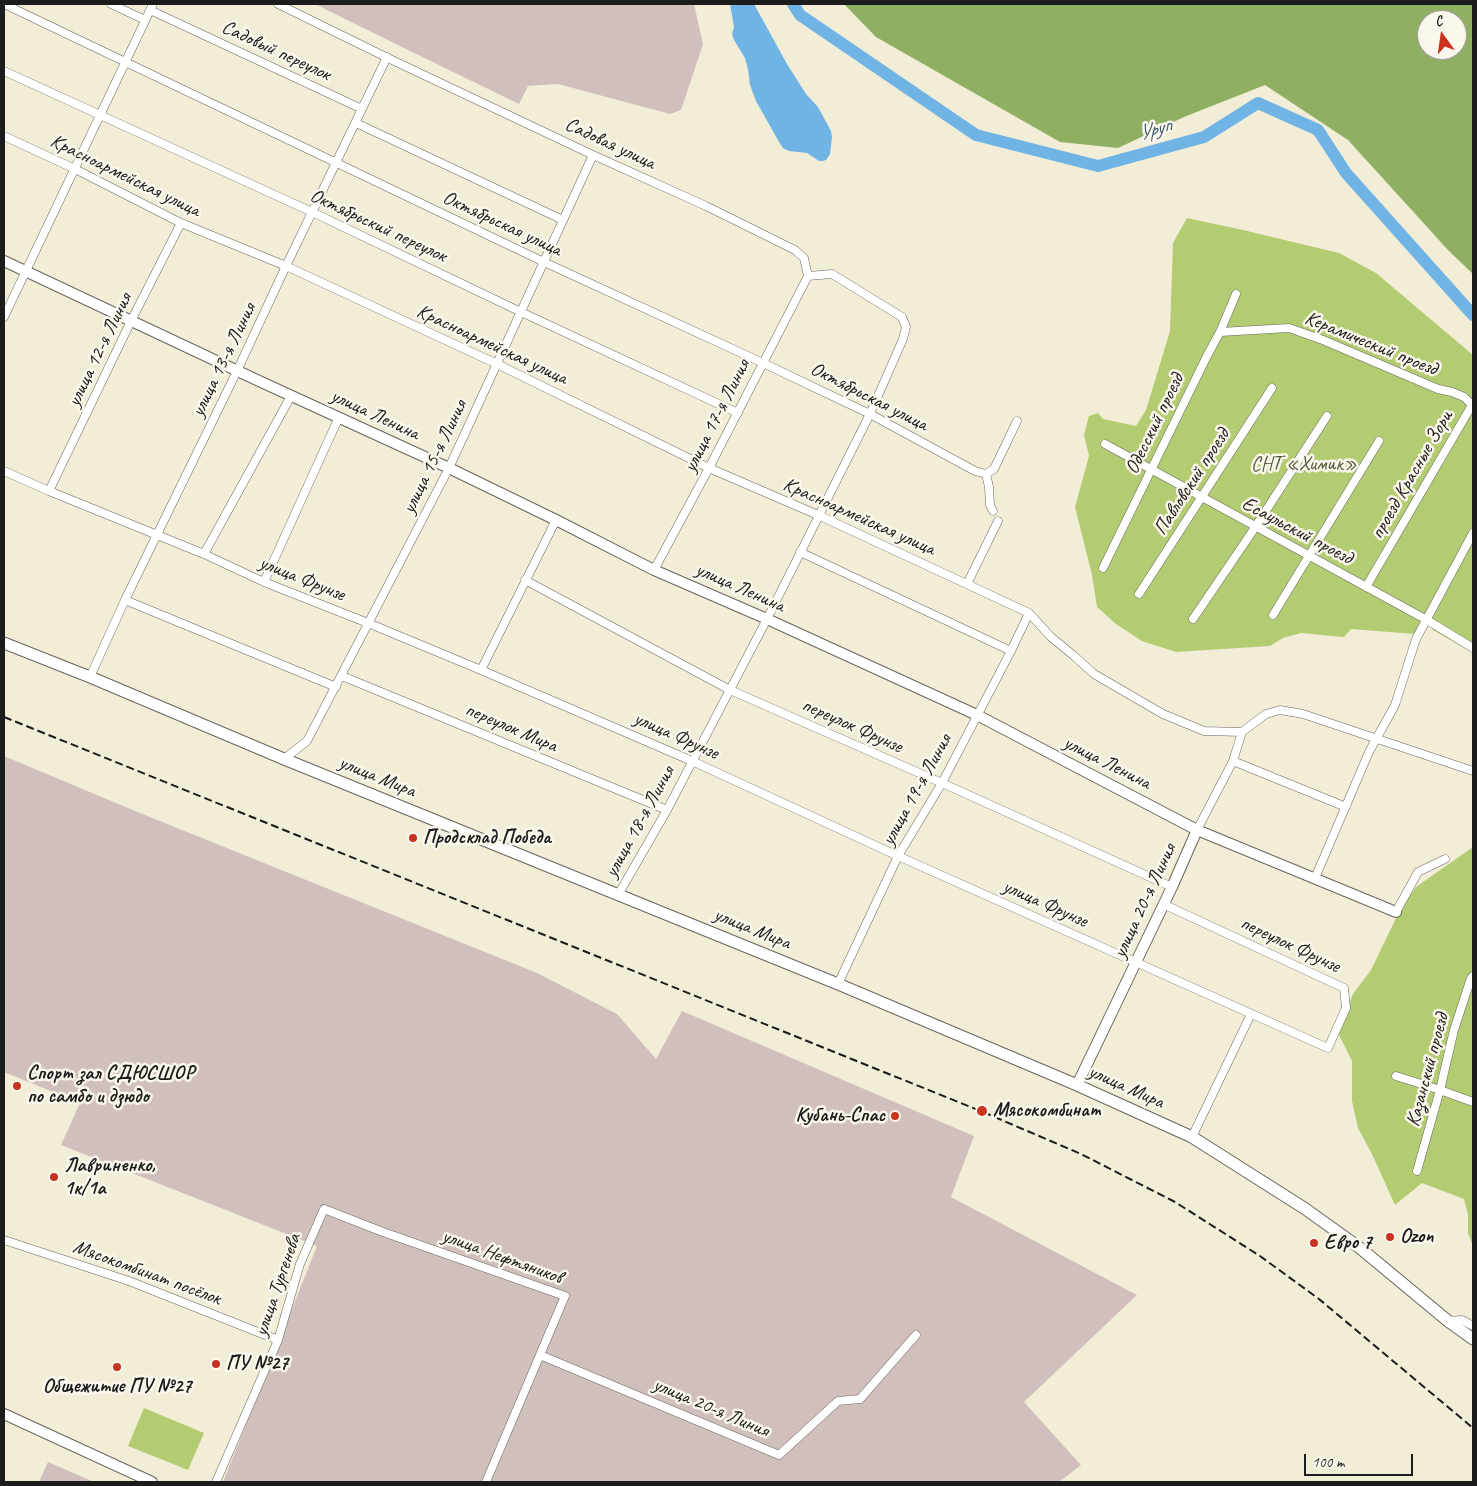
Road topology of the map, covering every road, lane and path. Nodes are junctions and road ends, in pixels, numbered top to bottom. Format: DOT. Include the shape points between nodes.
graph roads {
  1 [pos="4,4"];
  2 [pos="111,4"];
  3 [pos="278,4"];
  4 [pos="152,7"];
  5 [pos="145,20"];
  6 [pos="387,57"];
  7 [pos="125,63"];
  8 [pos="4,71"];
  9 [pos="362,109"];
  10 [pos="100,116"];
  11 [pos="356,122"];
  12 [pos="4,136"];
  13 [pos="593,155"];
  14 [pos="336,163"];
  15 [pos="75,168"];
  16 [pos="312,212"];
  17 [pos="563,220"];
  18 [pos="181,223"];
  19 [pos="4,261"];
  20 [pos="544,262"];
  21 [pos="286,266"];
  22 [pos="26,271"];
  23 [pos="808,276"];
  24 [pos="1236,294"];
  25 [pos="521,312"];
  26 [pos="4,317"];
  27 [pos="132,321"];
  28 [pos="1220,332"];
  29 [pos="763,362"];
  30 [pos="497,364"];
  31 [pos="237,371"];
  32 [pos="1272,388"];
  33 [pos="291,396"];
  34 [pos="1473,406"];
  35 [pos="738,413"];
  36 [pos="870,414"];
  37 [pos="1326,416"];
  38 [pos="339,417"];
  39 [pos="1017,422"];
  40 [pos="1379,441"];
  41 [pos="1105,444"];
  42 [pos="449,468"];
  43 [pos="710,468"];
  44 [pos="1152,470"];
  45 [pos="4,471"];
  46 [pos="986,474"];
  47 [pos="49,491"];
  48 [pos="1200,497"];
  49 [pos="993,511"];
  50 [pos="818,515"];
  51 [pos="556,520"];
  52 [pos="998,521"];
  53 [pos="1256,526"];
  54 [pos="1473,533"];
  55 [pos="156,535"];
  56 [pos="800,552"];
  57 [pos="204,554"];
  58 [pos="1310,556"];
  59 [pos="1103,568"];
  60 [pos="654,570"];
  61 [pos="525,580"];
  62 [pos="264,582"];
  63 [pos="967,584"];
  64 [pos="1366,587"];
  65 [pos="1139,594"];
  66 [pos="125,600"];
  67 [pos="1029,613"];
  68 [pos="1273,615"];
  69 [pos="1193,618"];
  70 [pos="767,619"];
  71 [pos="1428,620"];
  72 [pos="368,623"];
  73 [pos="4,642"];
  74 [pos="1473,648"];
  75 [pos="1011,651"];
  76 [pos="481,670"];
  77 [pos="342,676"];
  78 [pos="90,677"];
  79 [pos="336,687"];
  80 [pos="730,690"];
  81 [pos="977,715"];
  82 [pos="1242,732"];
  83 [pos="1377,738"];
  84 [pos="284,759"];
  85 [pos="1233,760"];
  86 [pos="692,761"];
  87 [pos="1473,771"];
  88 [pos="942,783"];
  89 [pos="1346,807"];
  90 [pos="667,810"];
  91 [pos="1197,830"];
  92 [pos="898,856"];
  93 [pos="1445,859"];
  94 [pos="1315,878"];
  95 [pos="1172,887"];
  96 [pos="618,895"];
  97 [pos="1163,904"];
  98 [pos="1396,912"];
  99 [pos="1136,962"];
  100 [pos="1472,977"];
  101 [pos="838,984"];
  102 [pos="1251,1014"];
  103 [pos="1328,1048"];
  104 [pos="1396,1076"];
  105 [pos="1077,1085"];
  106 [pos="1440,1090"];
  107 [pos="1473,1102"];
  108 [pos="1192,1137"];
  109 [pos="1417,1171"];
  110 [pos="324,1209"];
  111 [pos="4,1240"];
  112 [pos="1448,1321"];
  113 [pos="1473,1326"];
  114 [pos="916,1335"];
  115 [pos="1473,1339"];
  116 [pos="278,1340"];
  117 [pos="540,1355"];
  118 [pos="4,1414"];
  119 [pos="152,1482"];
  120 [pos="216,1482"];
  121 [pos="486,1482"];
  1 -- 7 [label="street, Октябрьская улица"];
  2 -- 5 [label="street"];
  3 -- 6 [label="street, Садовая улица"];
  4 -- 5 [label="street"];
  4 -- 9 [label="street, Садовый переулок"];
  5 -- 7 [label="street"];
  6 -- 9 [label="street, улица 13-я Линия"];
  6 -- 13 [label="street, Садовая улица"];
  7 -- 10 [label="street"];
  7 -- 14 [label="street, Октябрьская улица"];
  8 -- 10 [label="street, Октябрьский переулок"];
  9 -- 11 [label="street, улица 13-я Линия"];
  10 -- 15 [label="street"];
  10 -- 16 [label="street, Октябрьский переулок"];
  11 -- 14 [label="street, улица 13-я Линия"];
  11 -- 17 [label="street"];
  12 -- 15 [label="street, Красноармейская улица"];
  13 -- 17 [label="street, улица 15-я Линия"];
  13 -- 23 [label="street, Садовая улица" via="795,250 804,258"];
  14 -- 16 [label="street, улица 13-я Линия"];
  14 -- 20 [label="street, Октябрьская улица"];
  15 -- 18 [label="street, Красноармейская улица"];
  15 -- 22 [label="street"];
  16 -- 21 [label="street, улица 13-я Линия"];
  16 -- 25 [label="street, Октябрьский переулок"];
  17 -- 20 [label="street, улица 15-я Линия"];
  18 -- 21 [label="street, Красноармейская улица"];
  18 -- 27 [label="street, улица 12-я Линия"];
  19 -- 22 [label="main road, улица Ленина"];
  20 -- 25 [label="street, улица 15-я Линия"];
  20 -- 29 [label="street, Октябрьская улица"];
  21 -- 30 [label="street, Красноармейская улица"];
  21 -- 31 [label="street, улица 13-я Линия"];
  22 -- 26 [label="street"];
  22 -- 27 [label="main road, улица Ленина"];
  23 -- 29 [label="street, улица 17-я Линия"];
  23 -- 36 [label="street, улица 18-я Линия" via="832,274 902,317 906,327 903,339"];
  24 -- 28 [label="street, Одесский проезд"];
  25 -- 30 [label="street, улица 15-я Линия"];
  25 -- 35 [label="street, Октябрьский переулок"];
  27 -- 31 [label="main road, улица Ленина"];
  27 -- 47 [label="street, улица 12-я Линия"];
  28 -- 34 [label="street, Керамический проезд" via="1289,328 1464,397"];
  28 -- 44 [label="street, Одесский проезд"];
  29 -- 35 [label="street, улица 17-я Линия"];
  29 -- 36 [label="street, Октябрьская улица"];
  30 -- 42 [label="street, улица 15-я Линия"];
  30 -- 43 [label="street, Красноармейская улица"];
  31 -- 33 [label="main road, улица Ленина"];
  31 -- 55 [label="street, улица 13-я Линия"];
  32 -- 48 [label="street, Павловский проезд"];
  33 -- 38 [label="main road, улица Ленина"];
  33 -- 57 [label="street"];
  34 -- 64 [label="street, проезд Красные Зори"];
  35 -- 43 [label="street, улица 17-я Линия"];
  36 -- 46 [label="street, Октябрьская улица" via="975,472"];
  36 -- 50 [label="street, улица 18-я Линия"];
  37 -- 53 [label="street"];
  38 -- 42 [label="main road, улица Ленина"];
  38 -- 62 [label="street"];
  39 -- 46 [label="street" via="994,469"];
  40 -- 58 [label="street"];
  41 -- 44 [label="street, Есаульский проезд"];
  42 -- 51 [label="main road, улица Ленина"];
  42 -- 72 [label="street, улица 15-я Линия"];
  43 -- 50 [label="street, Красноармейская улица"];
  43 -- 60 [label="street, улица 17-я Линия"];
  44 -- 48 [label="street, Есаульский проезд"];
  44 -- 59 [label="street, Одесский проезд"];
  45 -- 47 [label="street, улица Фрунзе"];
  46 -- 49 [label="street"];
  47 -- 55 [label="street, улица Фрунзе"];
  48 -- 53 [label="street, Есаульский проезд"];
  48 -- 65 [label="street, Павловский проезд"];
  50 -- 56 [label="street, улица 18-я Линия"];
  50 -- 63 [label="street, Красноармейская улица"];
  51 -- 60 [label="main road, улица Ленина"];
  51 -- 61 [label="street"];
  52 -- 63 [label="street"];
  53 -- 58 [label="street, Есаульский проезд"];
  53 -- 69 [label="street"];
  54 -- 71 [label="street"];
  55 -- 57 [label="street, улица Фрунзе"];
  55 -- 66 [label="street, улица 13-я Линия"];
  56 -- 70 [label="street, улица 18-я Линия"];
  56 -- 75 [label="street"];
  57 -- 62 [label="street, улица Фрунзе"];
  58 -- 64 [label="street, Есаульский проезд"];
  58 -- 68 [label="street"];
  60 -- 70 [label="main road, улица Ленина"];
  61 -- 76 [label="street"];
  61 -- 80 [label="street, переулок Фрунзе"];
  62 -- 72 [label="street, улица Фрунзе"];
  63 -- 67 [label="street, Красноармейская улица"];
  64 -- 71 [label="street, Есаульский проезд"];
  66 -- 78 [label="street, улица 13-я Линия"];
  66 -- 79 [label="street"];
  67 -- 75 [label="street, улица 19-я Линия"];
  67 -- 82 [label="street, Красноармейская улица" via="1094,674 1164,714 1204,731"];
  70 -- 80 [label="street, улица 18-я Линия"];
  70 -- 81 [label="main road, улица Ленина"];
  71 -- 74 [label="street, Есаульский проезд"];
  71 -- 83 [label="street" via="1416,640 1395,705"];
  72 -- 76 [label="street, улица Фрунзе"];
  72 -- 77 [label="street, улица 15-я Линия"];
  73 -- 78 [label="main road, улица Мира"];
  75 -- 81 [label="street, улица 19-я Линия"];
  76 -- 86 [label="street, улица Фрунзе"];
  77 -- 79 [label="street, улица 15-я Линия"];
  77 -- 90 [label="street, переулок Мира"];
  78 -- 84 [label="main road, улица Мира"];
  79 -- 84 [label="street, улица 15-я Линия" via="307,741"];
  80 -- 86 [label="street, улица 18-я Линия"];
  80 -- 88 [label="street, переулок Фрунзе"];
  81 -- 88 [label="street, улица 19-я Линия"];
  81 -- 91 [label="main road, улица Ленина"];
  82 -- 83 [label="street" via="1266,714 1280,710 1303,714"];
  82 -- 85 [label="street, улица 20-я Линия"];
  83 -- 87 [label="street"];
  83 -- 89 [label="street"];
  84 -- 96 [label="main road, улица Мира"];
  85 -- 89 [label="street"];
  85 -- 91 [label="street, улица 20-я Линия"];
  86 -- 90 [label="street, улица 18-я Линия"];
  86 -- 92 [label="street, улица Фрунзе"];
  88 -- 92 [label="street, улица 19-я Линия"];
  88 -- 95 [label="street, переулок Фрунзе"];
  89 -- 94 [label="street"];
  90 -- 96 [label="street, улица 18-я Линия"];
  91 -- 94 [label="main road, улица Ленина"];
  91 -- 95 [label="main road, улица 20-я Линия"];
  92 -- 99 [label="street, улица Фрунзе"];
  92 -- 101 [label="street, улица 19-я Линия"];
  93 -- 98 [label="street, улица Ленина" via="1418,872"];
  94 -- 98 [label="main road, улица Ленина"];
  95 -- 97 [label="main road, улица 20-я Линия"];
  96 -- 101 [label="main road, улица Мира"];
  97 -- 99 [label="main road, улица 20-я Линия"];
  97 -- 103 [label="street, переулок Фрунзе" via="1344,988 1346,1008"];
  99 -- 102 [label="street, улица Фрунзе"];
  99 -- 105 [label="main road, улица 20-я Линия"];
  100 -- 106 [label="street, Казанский проезд" via="1454,1030"];
  101 -- 105 [label="main road, улица Мира"];
  102 -- 103 [label="street, улица Фрунзе"];
  102 -- 108 [label="street"];
  104 -- 106 [label="street"];
  105 -- 108 [label="main road, улица Мира"];
  106 -- 107 [label="street"];
  106 -- 109 [label="street, Казанский проезд"];
  108 -- 112 [label="main road, улица Мира" via="1304,1208 1360,1248"];
  110 -- 116 [label="street, улица Тургенева" via="300,1264"];
  110 -- 117 [label="street, улица Нефтяников" via="566,1296"];
  111 -- 116 [label="street, Мясокомбинат посёлок" via="129,1281"];
  112 -- 113 [label="street, улица Мира" via="1462,1320"];
  112 -- 115 [label="main road, улица Мира"];
  114 -- 117 [label="street, улица 20-я Линия" via="860,1399 838,1401 779,1455"];
  116 -- 120 [label="street, улица Тургенева"];
  117 -- 121 [label="street, улица Нефтяников"];
  118 -- 119 [label="main road"];
}
